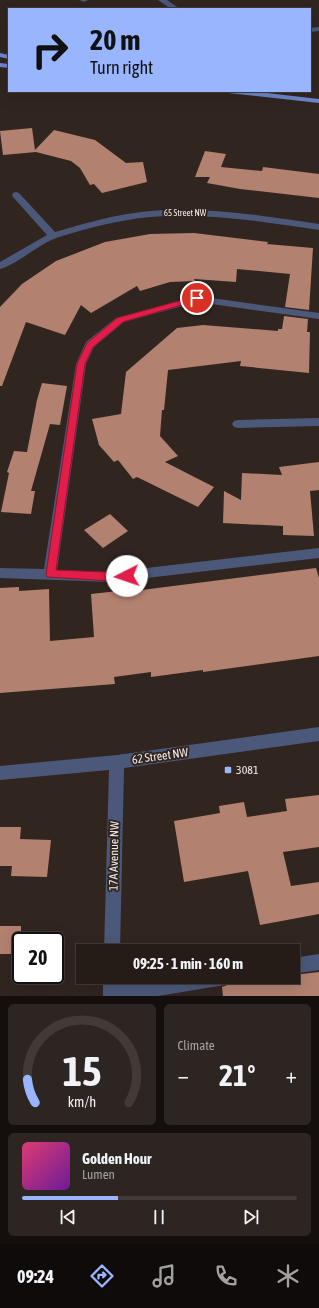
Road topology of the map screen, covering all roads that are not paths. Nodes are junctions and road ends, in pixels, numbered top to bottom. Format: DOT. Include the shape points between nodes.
graph roads {
  1 [pos="162,0"];
  2 [pos="174,8"];
  3 [pos="237,92"];
  4 [pos="319,101"];
  5 [pos="16,196"];
  6 [pos="319,227"];
  7 [pos="52,236"];
  8 [pos="0,266"];
  9 [pos="319,316"];
  10 [pos="319,422"];
  11 [pos="238,424"];
  12 [pos="319,553"];
  13 [pos="0,573"];
  14 [pos="50,574"];
  15 [pos="319,734"];
  16 [pos="117,762"];
  17 [pos="0,774"];
  18 [pos="112,944"];
  19 [pos="319,962"];
  20 [pos="300,965"];
  21 [pos="111,984"];
  22 [pos="181,984"];
  23 [pos="111,995"];
  1 -- 2 [label="street"];
  3 -- 4 [label="main road"];
  5 -- 7 [label="street"];
  6 -- 7 [label="street, 65 Street NW" via="218,214 165,213 112,219"];
  7 -- 8 [label="street, 65 Street NW"];
  9 -- 14 [label="street" via="197,298 120,320 90,345 81,364"];
  10 -- 11 [label="street"];
  12 -- 14 [label="street" via="112,577"];
  13 -- 14 [label="street"];
  15 -- 16 [label="street, 62 Street NW"];
  16 -- 17 [label="street, 62 Street NW"];
  16 -- 18 [label="street, 17A Avenue NW"];
  19 -- 20 [label="street"];
  21 -- 23 [label="street"];
  22 -- 23 [label="street"];
}
